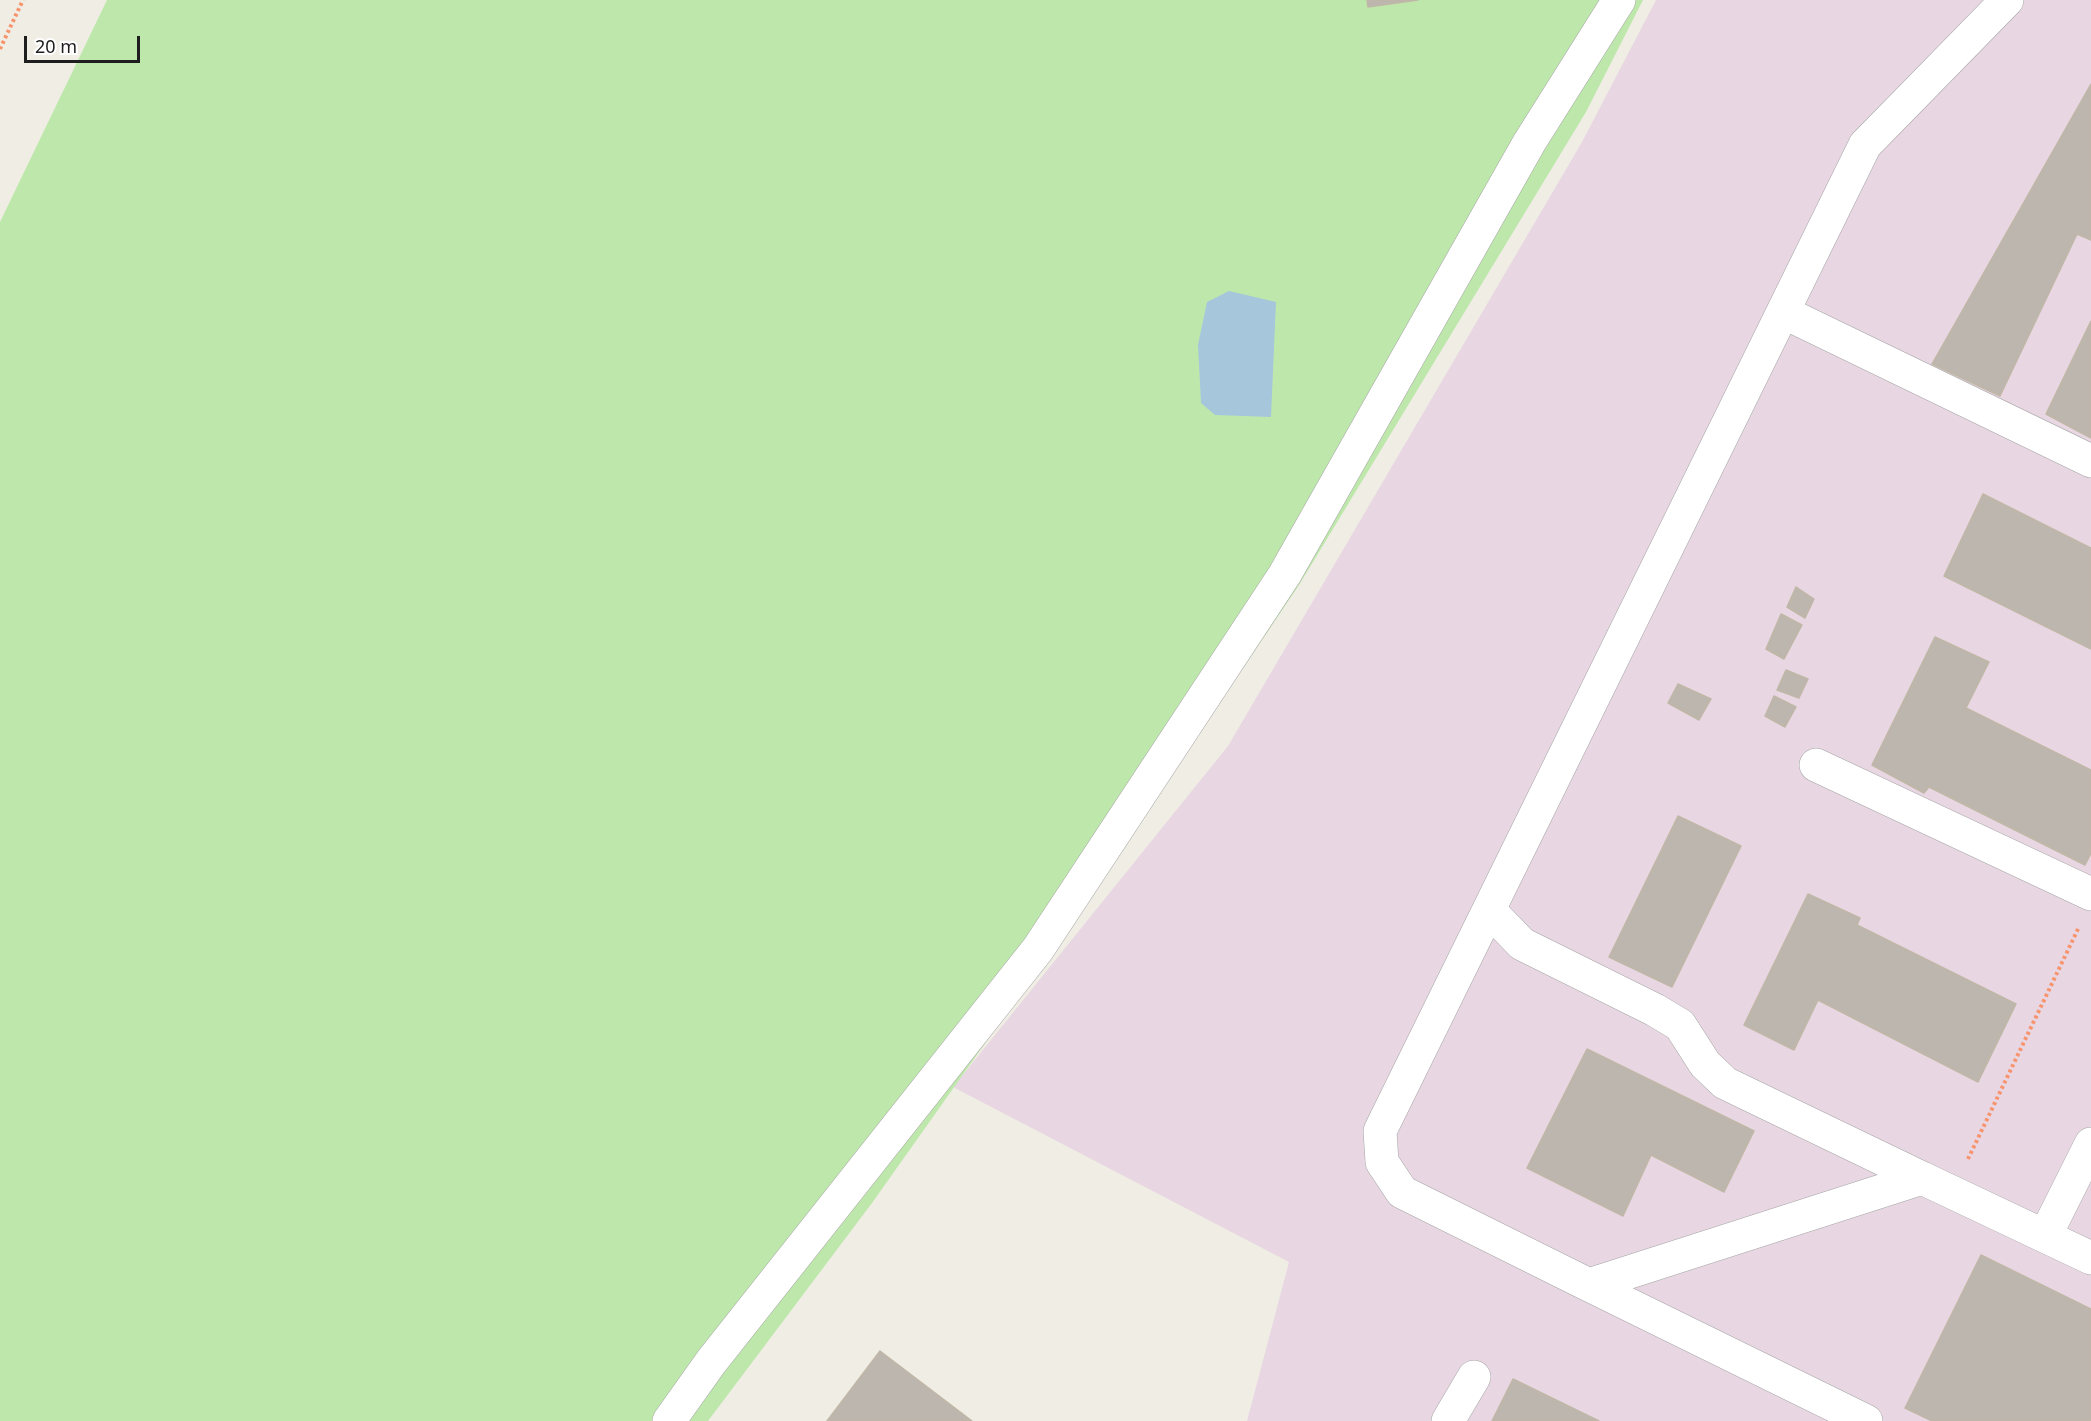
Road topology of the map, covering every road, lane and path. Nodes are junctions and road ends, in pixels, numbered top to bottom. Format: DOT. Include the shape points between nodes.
graph roads {
  1 [pos="23,0"];
  2 [pos="1619,0"];
  3 [pos="2007,0"];
  4 [pos="0,49"];
  5 [pos="1783,312"];
  6 [pos="2091,461"];
  7 [pos="1816,765"];
  8 [pos="2086,909"];
  9 [pos="1489,910"];
  10 [pos="2091,1144"];
  11 [pos="1922,1178"];
  12 [pos="1952,1192"];
  13 [pos="2045,1236"];
  14 [pos="2091,1258"];
  15 [pos="1589,1285"];
  16 [pos="1474,1377"];
  17 [pos="669,1421"];
  18 [pos="1448,1421"];
  19 [pos="1866,1421"];
  1 -- 4 [label="path"];
  2 -- 17 [label="street" via="1529,143 1285,574 1038,949 718,1353"];
  3 -- 5 [label="street" via="1865,145"];
  5 -- 6 [label="street"];
  5 -- 9 [label="street"];
  7 -- 8 [label="street"];
  8 -- 12 [label="path"];
  9 -- 11 [label="street" via="1522,944 1680,1025 1705,1064 1725,1083"];
  9 -- 15 [label="street" via="1380,1131 1382,1162 1401,1192"];
  10 -- 13 [label="street"];
  11 -- 12 [label="street"];
  11 -- 15 [label="street"];
  12 -- 13 [label="street"];
  13 -- 14 [label="street"];
  15 -- 19 [label="street"];
  16 -- 18 [label="street"];
}
